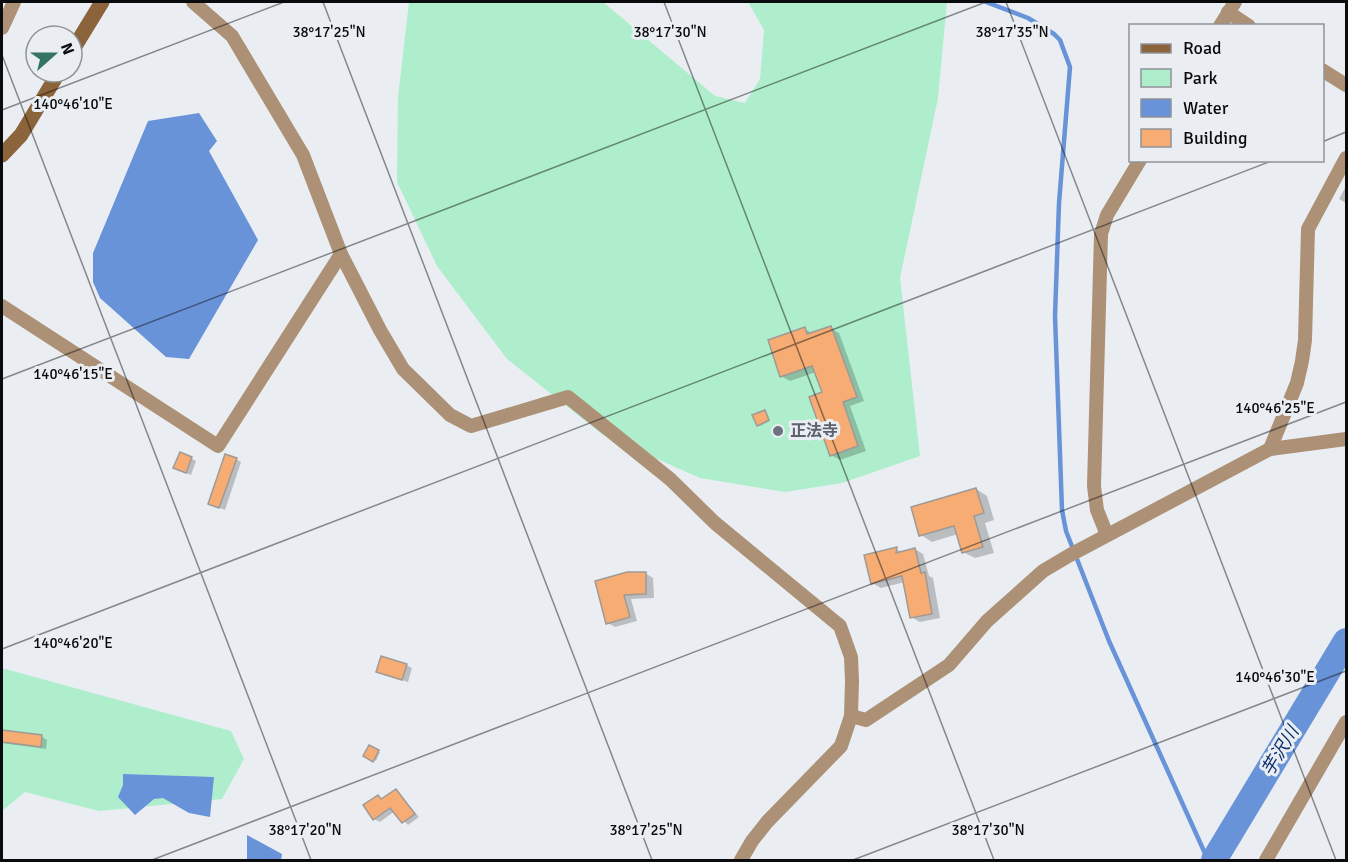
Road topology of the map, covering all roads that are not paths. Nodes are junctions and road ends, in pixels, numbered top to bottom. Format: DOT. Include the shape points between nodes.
graph roads {
  1 [pos="14,2"];
  2 [pos="102,2"];
  3 [pos="193,2"];
  4 [pos="1231,7"];
  5 [pos="1221,24"];
  6 [pos="1247,24"];
  7 [pos="2,28"];
  8 [pos="84,31"];
  9 [pos="1324,71"];
  10 [pos="52,84"];
  11 [pos="1347,85"];
  12 [pos="2,155"];
  13 [pos="1347,158"];
  14 [pos="1139,162"];
  15 [pos="1342,177"];
  16 [pos="341,254"];
  17 [pos="2,297"];
  18 [pos="2,306"];
  19 [pos="1347,439"];
  20 [pos="1270,449"];
  21 [pos="1105,536"];
  22 [pos="851,716"];
  23 [pos="1347,722"];
  24 [pos="741,861"];
  25 [pos="1266,861"];
  1 -- 7 [label="street"];
  2 -- 8 [label="street"];
  3 -- 16 [label="street" via="232,36 297,145"];
  4 -- 5 [label="street"];
  4 -- 6 [label="street"];
  9 -- 11 [label="street"];
  10 -- 12 [label="street" via="21,135"];
  13 -- 15 [label="street"];
  14 -- 21 [label="street" via="1107,215 1101,234 1094,486"];
  15 -- 20 [label="street" via="1308,229 1302,361"];
  16 -- 18 [label="street" via="218,446"];
  16 -- 22 [label="street" via="403,369 450,415 471,426 568,397 819,606 840,626 851,657"];
  17 -- 18 [label="street"];
  19 -- 20 [label="street"];
  20 -- 21 [label="street"];
  21 -- 22 [label="street" via="1043,571 987,621 949,665 927,681 866,720"];
  22 -- 24 [label="street" via="841,746 767,822"];
  23 -- 25 [label="street"];
}
